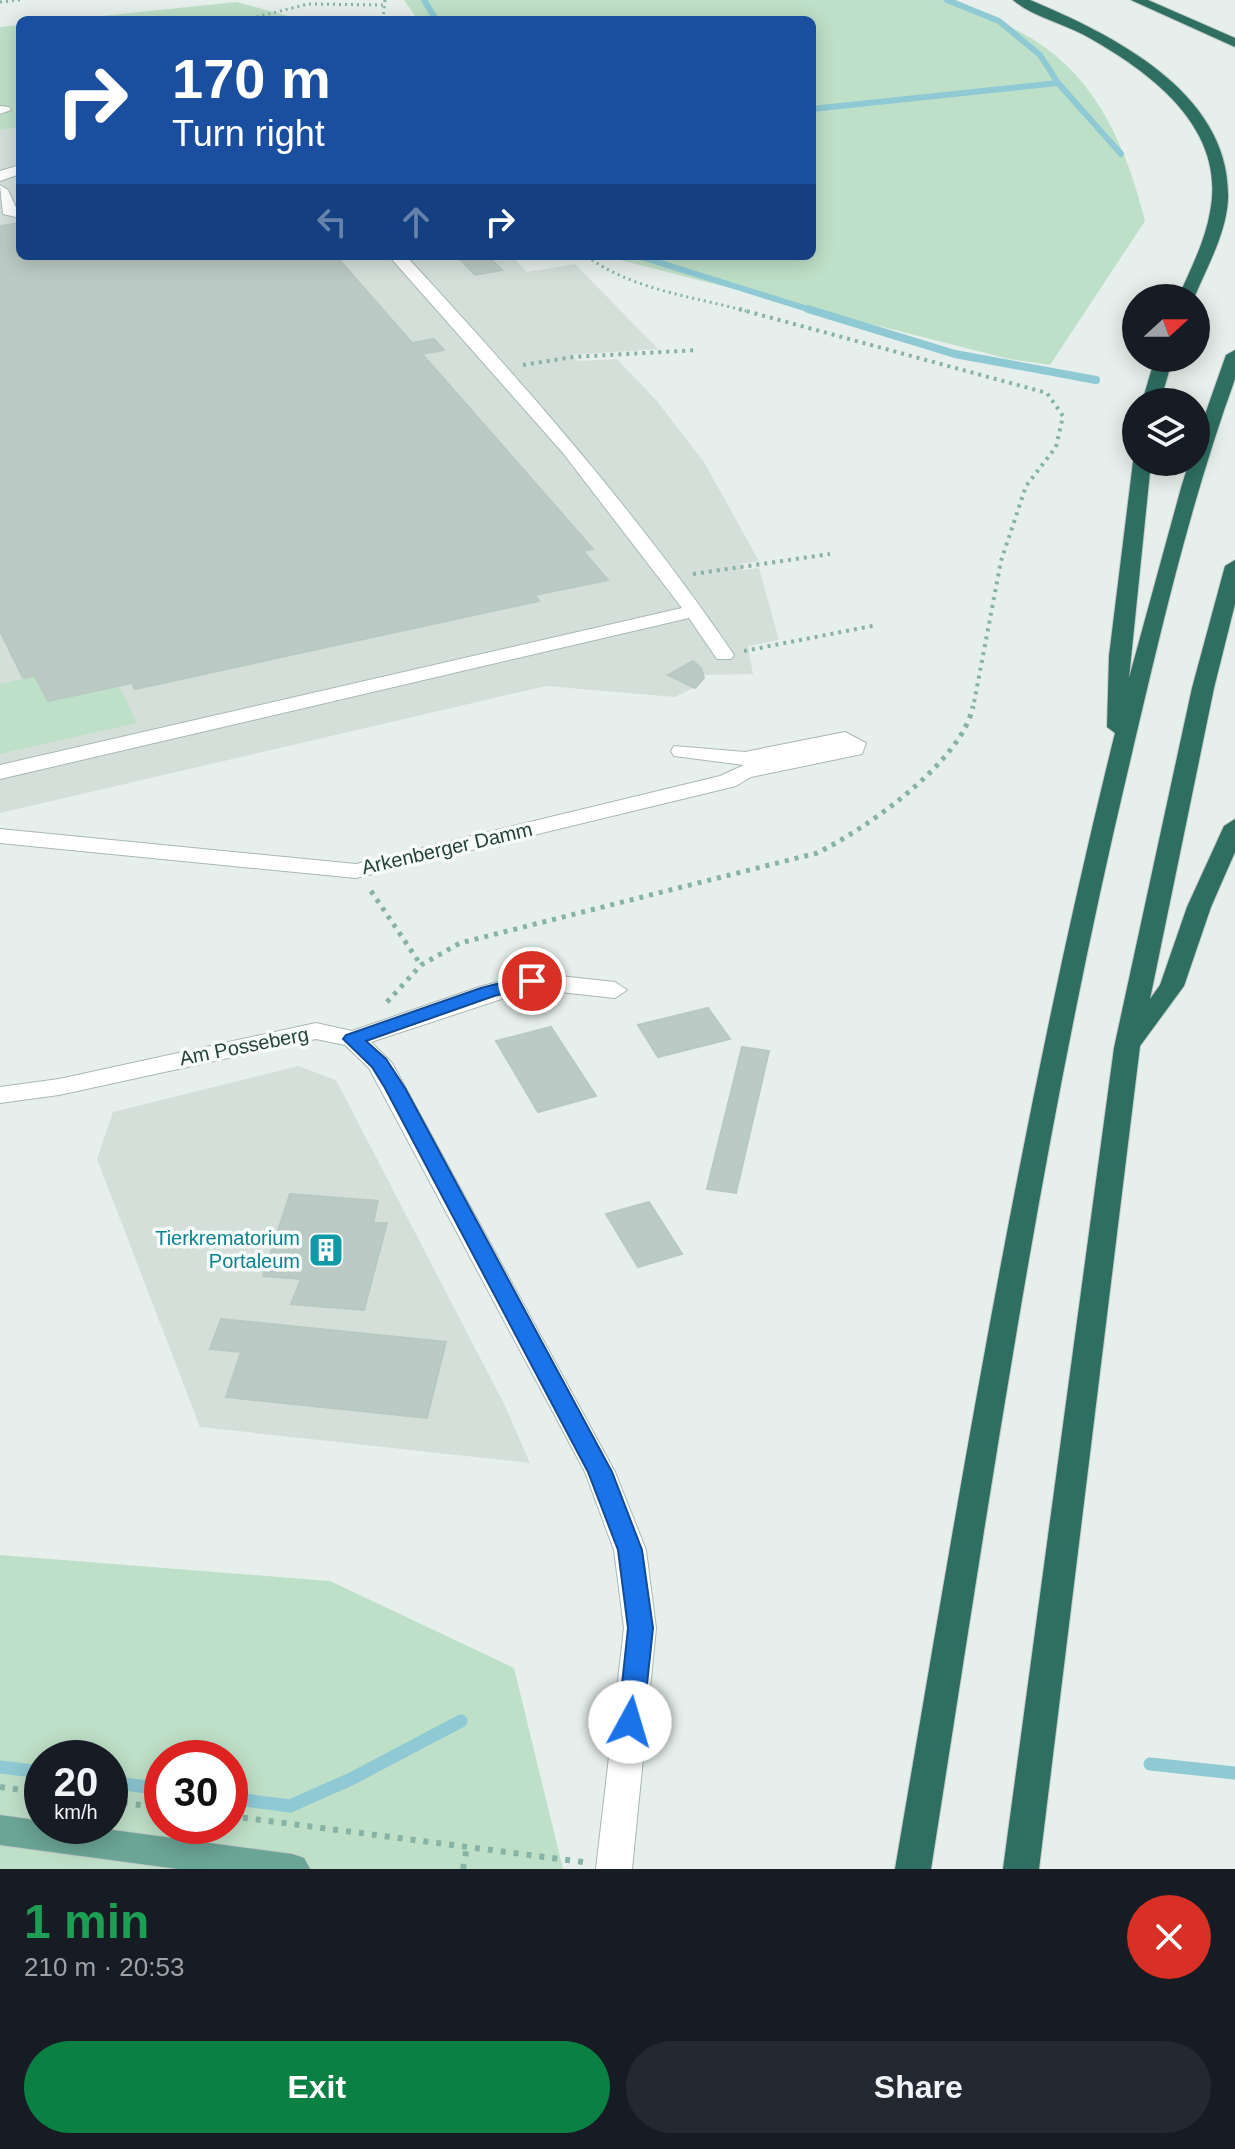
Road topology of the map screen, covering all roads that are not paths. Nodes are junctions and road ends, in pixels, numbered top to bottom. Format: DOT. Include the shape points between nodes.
graph roads {
  1 [pos="1019,0"];
  2 [pos="1137,0"];
  3 [pos="1235,43"];
  4 [pos="0,190"];
  5 [pos="10,214"];
  6 [pos="401,260"];
  7 [pos="1192,284"];
  8 [pos="1235,355"];
  9 [pos="1140,476"];
  10 [pos="1235,566"];
  11 [pos="695,611"];
  12 [pos="724,655"];
  13 [pos="682,751"];
  14 [pos="1117,765"];
  15 [pos="0,772"];
  16 [pos="1235,826"];
  17 [pos="0,836"];
  18 [pos="615,990"];
  19 [pos="353,1039"];
  20 [pos="1127,1048"];
  21 [pos="0,1095"];
  22 [pos="0,1830"];
  23 [pos="614,1868"];
  24 [pos="292,1869"];
  25 [pos="913,1869"];
  26 [pos="1021,1869"];
  1 -- 7 [label="highway" via="1118,48 1162,81 1202,126 1216,154 1220,202"];
  2 -- 3 [label="highway"];
  4 -- 5 [label="street"];
  6 -- 11 [label="street" via="501,369"];
  8 -- 14 [label="highway" via="1173,547"];
  9 -- 14 [label="highway" via="1119,656"];
  10 -- 20 [label="highway" via="1203,688"];
  11 -- 12 [label="street"];
  11 -- 15 [label="street"];
  13 -- 17 [label="street, Arkenberger Damm" via="744,765 728,781 356,871"];
  14 -- 25 [label="highway" via="1068,981"];
  16 -- 20 [label="highway" via="1172,986"];
  18 -- 19 [label="street" via="532,981"];
  19 -- 21 [label="street, Am Posseberg" via="316,1031 294,1034"];
  19 -- 23 [label="street" via="379,1063 395,1088 600,1472 630,1550 640,1628"];
  20 -- 26 [label="highway"];
  22 -- 24 [label="main road"];
}
